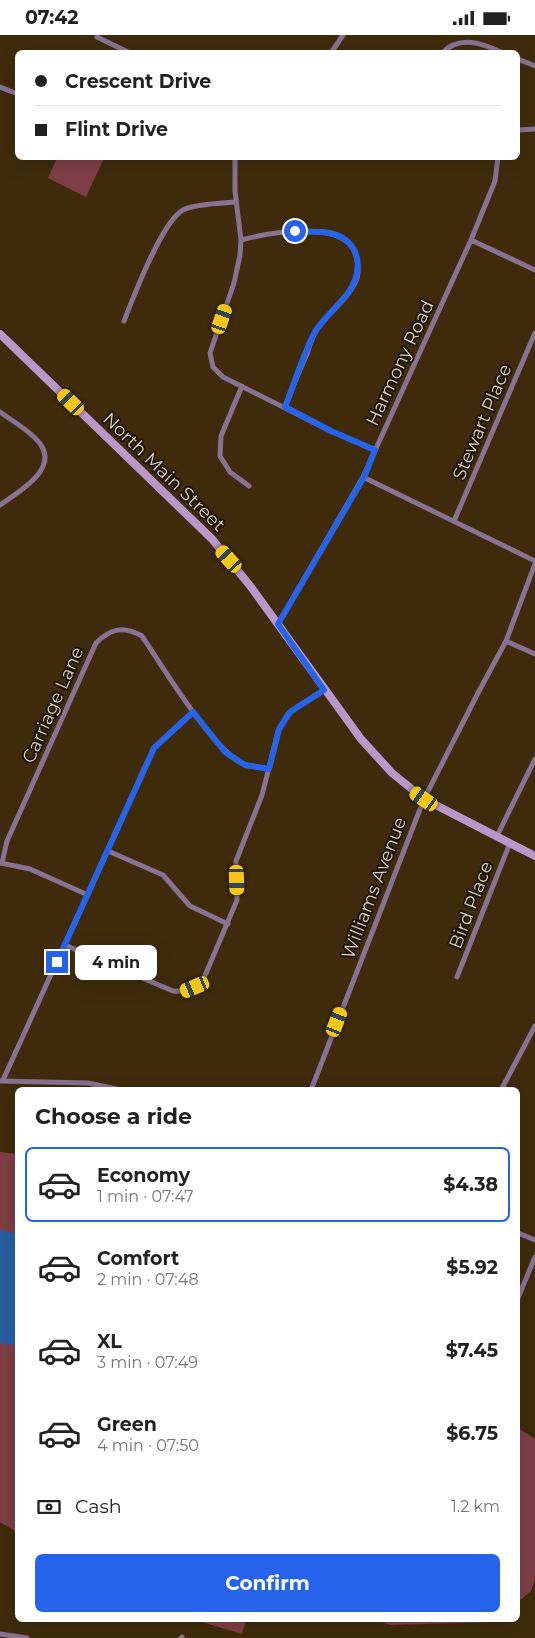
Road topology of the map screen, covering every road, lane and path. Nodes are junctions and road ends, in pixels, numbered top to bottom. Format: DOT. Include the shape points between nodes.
graph roads {
  1 [pos="343,35"];
  2 [pos="97,37"];
  3 [pos="124,50"];
  4 [pos="333,50"];
  5 [pos="444,50"];
  6 [pos="496,50"];
  7 [pos="520,60"];
  8 [pos="535,66"];
  9 [pos="0,87"];
  10 [pos="15,93"];
  11 [pos="535,129"];
  12 [pos="520,130"];
  13 [pos="235,160"];
  14 [pos="498,160"];
  15 [pos="236,202"];
  16 [pos="241,240"];
  17 [pos="471,240"];
  18 [pos="535,270"];
  19 [pos="124,321"];
  20 [pos="535,333"];
  21 [pos="0,334"];
  22 [pos="242,386"];
  23 [pos="285,407"];
  24 [pos="0,412"];
  25 [pos="375,450"];
  26 [pos="364,477"];
  27 [pos="249,486"];
  28 [pos="0,505"];
  29 [pos="454,521"];
  30 [pos="535,563"];
  31 [pos="278,624"];
  32 [pos="506,641"];
  33 [pos="535,654"];
  34 [pos="324,690"];
  35 [pos="193,712"];
  36 [pos="535,759"];
  37 [pos="269,769"];
  38 [pos="424,799"];
  39 [pos="497,836"];
  40 [pos="510,843"];
  41 [pos="108,851"];
  42 [pos="535,856"];
  43 [pos="1,863"];
  44 [pos="88,895"];
  45 [pos="228,924"];
  46 [pos="65,945"];
  47 [pos="457,977"];
  48 [pos="535,1027"];
  49 [pos="2,1081"];
  50 [pos="107,1087"];
  51 [pos="312,1087"];
  52 [pos="503,1087"];
  53 [pos="535,1232"];
  54 [pos="520,1234"];
  55 [pos="534,1240"];
  56 [pos="535,1257"];
  57 [pos="520,1293"];
  58 [pos="0,1634"];
  59 [pos="13,1637"];
  60 [pos="27,1638"];
  1 -- 4 [label="street"];
  2 -- 3 [label="street"];
  5 -- 6 [label="street" via="447,46 472,39"];
  7 -- 8 [label="street"];
  9 -- 10 [label="street"];
  11 -- 12 [label="street"];
  13 -- 15 [label="street"];
  14 -- 17 [label="street, Harmony Road" via="495,181"];
  15 -- 16 [label="street"];
  15 -- 19 [label="street" via="183,209 172,220 141,279"];
  16 -- 22 [label="street" via="234,283 210,353 214,367 223,377"];
  16 -- 23 [label="street" via="295,231 322,232 341,237 354,249 358,264 357,277 349,292 316,330"];
  17 -- 18 [label="street"];
  17 -- 25 [label="street, Harmony Road"];
  20 -- 29 [label="street, Stewart Place"];
  21 -- 31 [label="main road, North Main Street" via="212,539"];
  22 -- 23 [label="street"];
  22 -- 27 [label="street" via="221,436 220,456 230,472"];
  23 -- 25 [label="street"];
  24 -- 28 [label="street" via="36,438 44,450 44,463 40,475 33,482"];
  25 -- 26 [label="street, Harmony Road"];
  26 -- 29 [label="street"];
  26 -- 31 [label="street, Harmony Road"];
  29 -- 30 [label="street"];
  30 -- 32 [label="street, Williams Avenue"];
  31 -- 34 [label="main road, North Main Street"];
  32 -- 33 [label="street"];
  32 -- 38 [label="street, Williams Avenue"];
  34 -- 37 [label="street" via="290,712 279,729"];
  34 -- 38 [label="main road, North Main Street" via="376,758"];
  35 -- 37 [label="street, Carriage Lane" via="225,752 245,765"];
  35 -- 41 [label="street" via="154,748"];
  35 -- 43 [label="street, Carriage Lane" via="142,636 123,629 107,633 96,643 7,841"];
  36 -- 39 [label="street"];
  37 -- 45 [label="street" via="236,861 237,900"];
  38 -- 39 [label="main road, North Main Street"];
  38 -- 51 [label="street, Williams Avenue"];
  39 -- 40 [label="main road, North Main Street"];
  40 -- 42 [label="main road, North Main Street"];
  40 -- 47 [label="street, Bird Place"];
  41 -- 44 [label="street"];
  41 -- 45 [label="street" via="163,875 190,907"];
  43 -- 44 [label="street" via="30,869"];
  44 -- 46 [label="street"];
  45 -- 46 [label="street" via="204,978 184,992 173,991"];
  46 -- 49 [label="street"];
  48 -- 52 [label="street"];
  49 -- 50 [label="street" via="88,1083"];
  53 -- 55 [label="street"];
  54 -- 55 [label="street"];
  56 -- 57 [label="street"];
  58 -- 59 [label="street"];
  59 -- 60 [label="street"];
}
